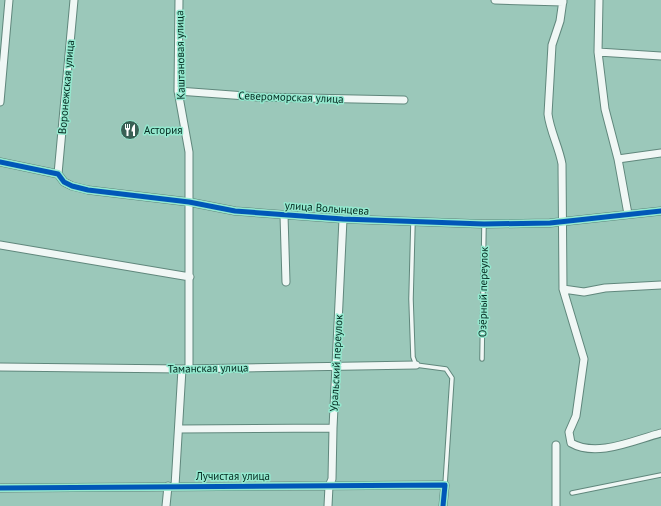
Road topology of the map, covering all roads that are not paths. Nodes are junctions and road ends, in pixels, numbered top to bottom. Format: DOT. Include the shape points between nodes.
graph roads {
  1 [pos="9,0"];
  2 [pos="74,0"];
  3 [pos="179,0"];
  4 [pos="495,0"];
  5 [pos="599,0"];
  6 [pos="563,1"];
  7 [pos="598,52"];
  8 [pos="661,56"];
  9 [pos="178,91"];
  10 [pos="404,100"];
  11 [pos="0,102"];
  12 [pos="661,153"];
  13 [pos="618,158"];
  14 [pos="0,162"];
  15 [pos="58,174"];
  16 [pos="189,202"];
  17 [pos="661,211"];
  18 [pos="628,214"];
  19 [pos="284,215"];
  20 [pos="343,220"];
  21 [pos="413,222"];
  22 [pos="562,222"];
  23 [pos="484,224"];
  24 [pos="0,245"];
  25 [pos="190,277"];
  26 [pos="286,282"];
  27 [pos="661,285"];
  28 [pos="563,289"];
  29 [pos="482,359"];
  30 [pos="336,366"];
  31 [pos="416,366"];
  32 [pos="0,367"];
  33 [pos="185,369"];
  34 [pos="333,428"];
  35 [pos="179,429"];
  36 [pos="661,433"];
  37 [pos="556,445"];
  38 [pos="661,475"];
  39 [pos="445,485"];
  40 [pos="172,486"];
  41 [pos="329,486"];
  42 [pos="0,488"];
  43 [pos="572,493"];
  44 [pos="166,506"];
  45 [pos="328,506"];
  46 [pos="443,506"];
  47 [pos="556,506"];
  1 -- 11 [label="street"];
  2 -- 15 [label="street, Воронежская улица"];
  3 -- 9 [label="street, Каштановая улица"];
  4 -- 6 [label="street"];
  5 -- 7 [label="street"];
  6 -- 22 [label="street" via="552,45 548,114 562,164"];
  7 -- 8 [label="street"];
  7 -- 13 [label="street" via="606,109"];
  9 -- 10 [label="street, Североморская улица" via="258,97"];
  9 -- 16 [label="street, Каштановая улица" via="189,152"];
  12 -- 13 [label="street"];
  13 -- 18 [label="street"];
  14 -- 15 [label="street, улица Волынцева"];
  15 -- 16 [label="street, улица Волынцева" via="64,182 72,186"];
  16 -- 19 [label="street, улица Волынцева" via="235,211"];
  16 -- 25 [label="street, Каштановая улица"];
  17 -- 18 [label="street, улица Волынцева"];
  18 -- 22 [label="street, улица Волынцева"];
  19 -- 20 [label="street, улица Волынцева"];
  19 -- 26 [label="street"];
  20 -- 21 [label="street, улица Волынцева"];
  20 -- 30 [label="street, Уральский переулок"];
  21 -- 23 [label="street, улица Волынцева"];
  21 -- 31 [label="lane" via="411,299 412,347"];
  22 -- 23 [label="street, улица Волынцева"];
  22 -- 28 [label="street"];
  23 -- 29 [label="lane, Озёрный переулок"];
  24 -- 25 [label="street"];
  25 -- 33 [label="street, Каштановая улица"];
  27 -- 28 [label="street" via="605,288 584,292"];
  28 -- 36 [label="street" via="584,359 576,416 569,432 570,442 582,448 595,449"];
  30 -- 31 [label="street, Таманская улица"];
  30 -- 33 [label="street, Таманская улица"];
  30 -- 34 [label="street, Уральский переулок"];
  31 -- 39 [label="lane" via="446,369 452,378"];
  32 -- 33 [label="street, Таманская улица"];
  33 -- 35 [label="street, Каштановая улица"];
  34 -- 35 [label="street"];
  34 -- 41 [label="street, Уральский переулок" via="332,479"];
  35 -- 40 [label="street, Каштановая улица"];
  37 -- 47 [label="street"];
  38 -- 43 [label="lane"];
  39 -- 41 [label="street, Лучистая улица"];
  39 -- 46 [label="street"];
  40 -- 41 [label="street, Лучистая улица"];
  40 -- 42 [label="street, Лучистая улица"];
  40 -- 44 [label="street"];
  41 -- 45 [label="street, Уральский переулок"];
}
